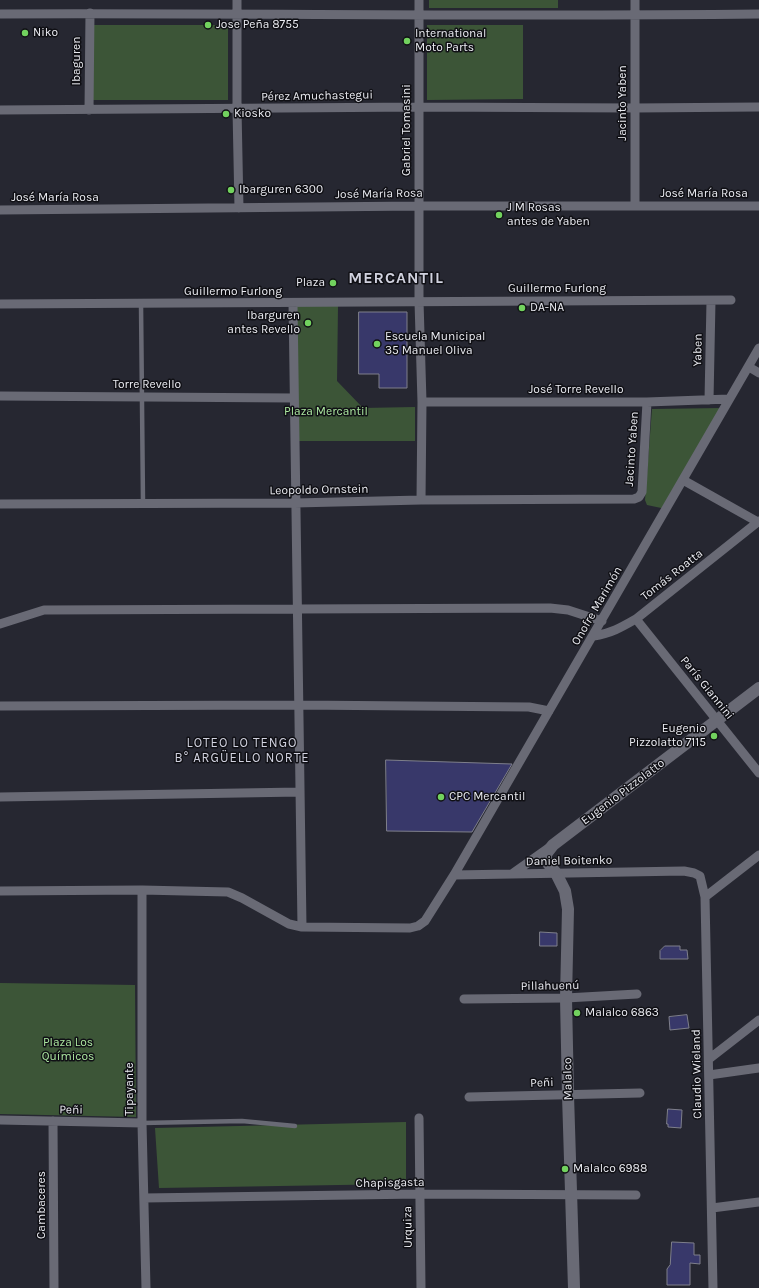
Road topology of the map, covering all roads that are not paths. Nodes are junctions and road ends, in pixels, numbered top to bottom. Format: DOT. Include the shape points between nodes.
graph roads {
  1 [pos="237,0"];
  2 [pos="419,0"];
  3 [pos="635,0"];
  4 [pos="90,13"];
  5 [pos="237,13"];
  6 [pos="0,14"];
  7 [pos="420,14"];
  8 [pos="759,14"];
  9 [pos="635,16"];
  10 [pos="420,107"];
  11 [pos="759,107"];
  12 [pos="635,108"];
  13 [pos="237,109"];
  14 [pos="0,110"];
  15 [pos="89,110"];
  16 [pos="636,205"];
  17 [pos="419,206"];
  18 [pos="759,206"];
  19 [pos="239,208"];
  20 [pos="0,210"];
  21 [pos="731,300"];
  22 [pos="419,301"];
  23 [pos="711,301"];
  24 [pos="293,303"];
  25 [pos="0,304"];
  26 [pos="141,304"];
  27 [pos="759,348"];
  28 [pos="748,367"];
  29 [pos="759,373"];
  30 [pos="0,396"];
  31 [pos="142,397"];
  32 [pos="294,398"];
  33 [pos="730,399"];
  34 [pos="709,400"];
  35 [pos="422,402"];
  36 [pos="647,402"];
  37 [pos="683,480"];
  38 [pos="639,497"];
  39 [pos="421,500"];
  40 [pos="143,503"];
  41 [pos="0,504"];
  42 [pos="295,504"];
  43 [pos="758,522"];
  44 [pos="297,609"];
  45 [pos="636,619"];
  46 [pos="602,621"];
  47 [pos="0,624"];
  48 [pos="594,636"];
  49 [pos="759,688"];
  50 [pos="298,705"];
  51 [pos="0,706"];
  52 [pos="549,711"];
  53 [pos="717,721"];
  54 [pos="759,773"];
  55 [pos="300,792"];
  56 [pos="0,797"];
  57 [pos="552,845"];
  58 [pos="759,855"];
  59 [pos="684,871"];
  60 [pos="556,873"];
  61 [pos="512,874"];
  62 [pos="454,875"];
  63 [pos="142,890"];
  64 [pos="0,891"];
  65 [pos="705,896"];
  66 [pos="302,928"];
  67 [pos="636,994"];
  68 [pos="566,998"];
  69 [pos="464,999"];
  70 [pos="759,1020"];
  71 [pos="709,1059"];
  72 [pos="759,1068"];
  73 [pos="709,1075"];
  74 [pos="640,1093"];
  75 [pos="568,1095"];
  76 [pos="469,1098"];
  77 [pos="419,1118"];
  78 [pos="0,1120"];
  79 [pos="53,1121"];
  80 [pos="142,1123"];
  81 [pos="295,1126"];
  82 [pos="420,1194"];
  83 [pos="572,1194"];
  84 [pos="636,1195"];
  85 [pos="144,1198"];
  86 [pos="759,1202"];
  87 [pos="712,1208"];
  88 [pos="54,1288"];
  89 [pos="146,1288"];
  90 [pos="421,1288"];
  91 [pos="574,1288"];
  92 [pos="713,1288"];
  1 -- 5 [label="street"];
  2 -- 7 [label="street, Gabriel Tomasini"];
  3 -- 9 [label="street, Jacinto Yaben"];
  4 -- 5 [label="street"];
  4 -- 6 [label="street"];
  4 -- 15 [label="street, Ibaguren"];
  5 -- 7 [label="street"];
  5 -- 13 [label="street"];
  7 -- 9 [label="street"];
  7 -- 10 [label="street, Gabriel Tomasini"];
  8 -- 9 [label="street"];
  9 -- 12 [label="street, Jacinto Yaben"];
  10 -- 12 [label="street, Pérez Amuchastegui"];
  10 -- 13 [label="street, Pérez Amuchastegui"];
  10 -- 17 [label="street, Gabriel Tomasini"];
  11 -- 12 [label="street, Pérez Amuchastegui"];
  12 -- 16 [label="street, Jacinto Yaben"];
  13 -- 15 [label="street, Pérez Amuchastegui"];
  13 -- 19 [label="street"];
  14 -- 15 [label="street, Pérez Amuchastegui"];
  16 -- 17 [label="street, José María Rosa"];
  16 -- 18 [label="street, José María Rosa"];
  17 -- 19 [label="street, José María Rosa"];
  17 -- 22 [label="street, Gabriel Tomasini"];
  19 -- 20 [label="street, José María Rosa"];
  21 -- 23 [label="street, Guillermo Furlong"];
  22 -- 23 [label="street, Guillermo Furlong"];
  22 -- 24 [label="street, Guillermo Furlong"];
  22 -- 35 [label="street, Gabriel Tomasini"];
  23 -- 34 [label="street, Yaben"];
  24 -- 26 [label="street, Guillermo Furlong"];
  24 -- 32 [label="street"];
  25 -- 26 [label="street, Guillermo Furlong"];
  26 -- 31 [label="lane"];
  27 -- 28 [label="street, Onofre Marimón"];
  28 -- 29 [label="street"];
  28 -- 33 [label="street, Onofre Marimón"];
  30 -- 31 [label="street, Torre Revello"];
  31 -- 32 [label="street, Torre Revello"];
  31 -- 40 [label="lane"];
  32 -- 42 [label="street"];
  33 -- 34 [label="street, José Torre Revello"];
  33 -- 37 [label="street, Onofre Marimón"];
  34 -- 36 [label="street, José Torre Revello"];
  35 -- 36 [label="street, José Torre Revello"];
  35 -- 39 [label="street, Gabriel Tomasini"];
  36 -- 38 [label="street, Jacinto Yaben" via="642,492"];
  37 -- 43 [label="street"];
  37 -- 46 [label="street, Onofre Marimón"];
  38 -- 39 [label="street, Leopoldo Ornstein"];
  39 -- 42 [label="street, Leopoldo Ornstein"];
  40 -- 41 [label="street, Leopoldo Ornstein"];
  40 -- 42 [label="street, Leopoldo Ornstein"];
  42 -- 44 [label="street"];
  43 -- 45 [label="street, Tomás Roatta"];
  44 -- 46 [label="street" via="550,608 568,610"];
  44 -- 47 [label="street" via="44,610"];
  44 -- 50 [label="street"];
  45 -- 48 [label="street, Tomás Roatta" via="617,630"];
  45 -- 53 [label="street, París Giannini"];
  46 -- 48 [label="street, Onofre Marimón"];
  48 -- 52 [label="street, Onofre Marimón"];
  49 -- 53 [label="main road, Eugenio Pizzolatto"];
  50 -- 51 [label="street"];
  50 -- 52 [label="street" via="529,707"];
  50 -- 55 [label="street"];
  52 -- 62 [label="street, Onofre Marimón"];
  53 -- 54 [label="street, París Giannini"];
  53 -- 57 [label="main road, Eugenio Pizzolatto"];
  55 -- 56 [label="street"];
  55 -- 66 [label="street"];
  57 -- 60 [label="main road" via="546,854 546,861"];
  57 -- 61 [label="street"];
  58 -- 65 [label="street"];
  59 -- 60 [label="street, Daniel Boitenko"];
  59 -- 65 [label="street, Claudio Wieland" via="700,876"];
  60 -- 61 [label="street, Daniel Boitenko"];
  60 -- 68 [label="main road, Malalco" via="565,891 568,909"];
  61 -- 62 [label="street, Daniel Boitenko"];
  62 -- 66 [label="street, Onofre Marimón" via="425,921 418,926"];
  63 -- 64 [label="street"];
  63 -- 66 [label="street" via="228,892 289,924"];
  63 -- 80 [label="street, Tipayante"];
  65 -- 71 [label="street, Claudio Wieland"];
  67 -- 68 [label="street, Pillahuenú"];
  68 -- 69 [label="street, Pillahuenú"];
  68 -- 75 [label="main road, Malalco"];
  70 -- 71 [label="street"];
  71 -- 73 [label="street, Claudio Wieland"];
  72 -- 73 [label="street"];
  73 -- 87 [label="street, Claudio Wieland"];
  74 -- 75 [label="street, Peñi"];
  75 -- 76 [label="street, Peñi"];
  75 -- 83 [label="main road, Malalco"];
  77 -- 82 [label="street, Urquiza"];
  78 -- 79 [label="street, Peñi"];
  79 -- 80 [label="street, Peñi"];
  79 -- 88 [label="street, Cambaceres"];
  80 -- 81 [label="lane" via="242,1121"];
  80 -- 85 [label="street, Tipayante"];
  82 -- 83 [label="street, Chapisgasta"];
  82 -- 85 [label="street, Chapisgasta"];
  82 -- 90 [label="street, Urquiza"];
  83 -- 84 [label="street, Chapisgasta"];
  83 -- 91 [label="main road, Malalco"];
  85 -- 89 [label="street, Tipayante"];
  86 -- 87 [label="street"];
  87 -- 92 [label="street, Claudio Wieland"];
}
